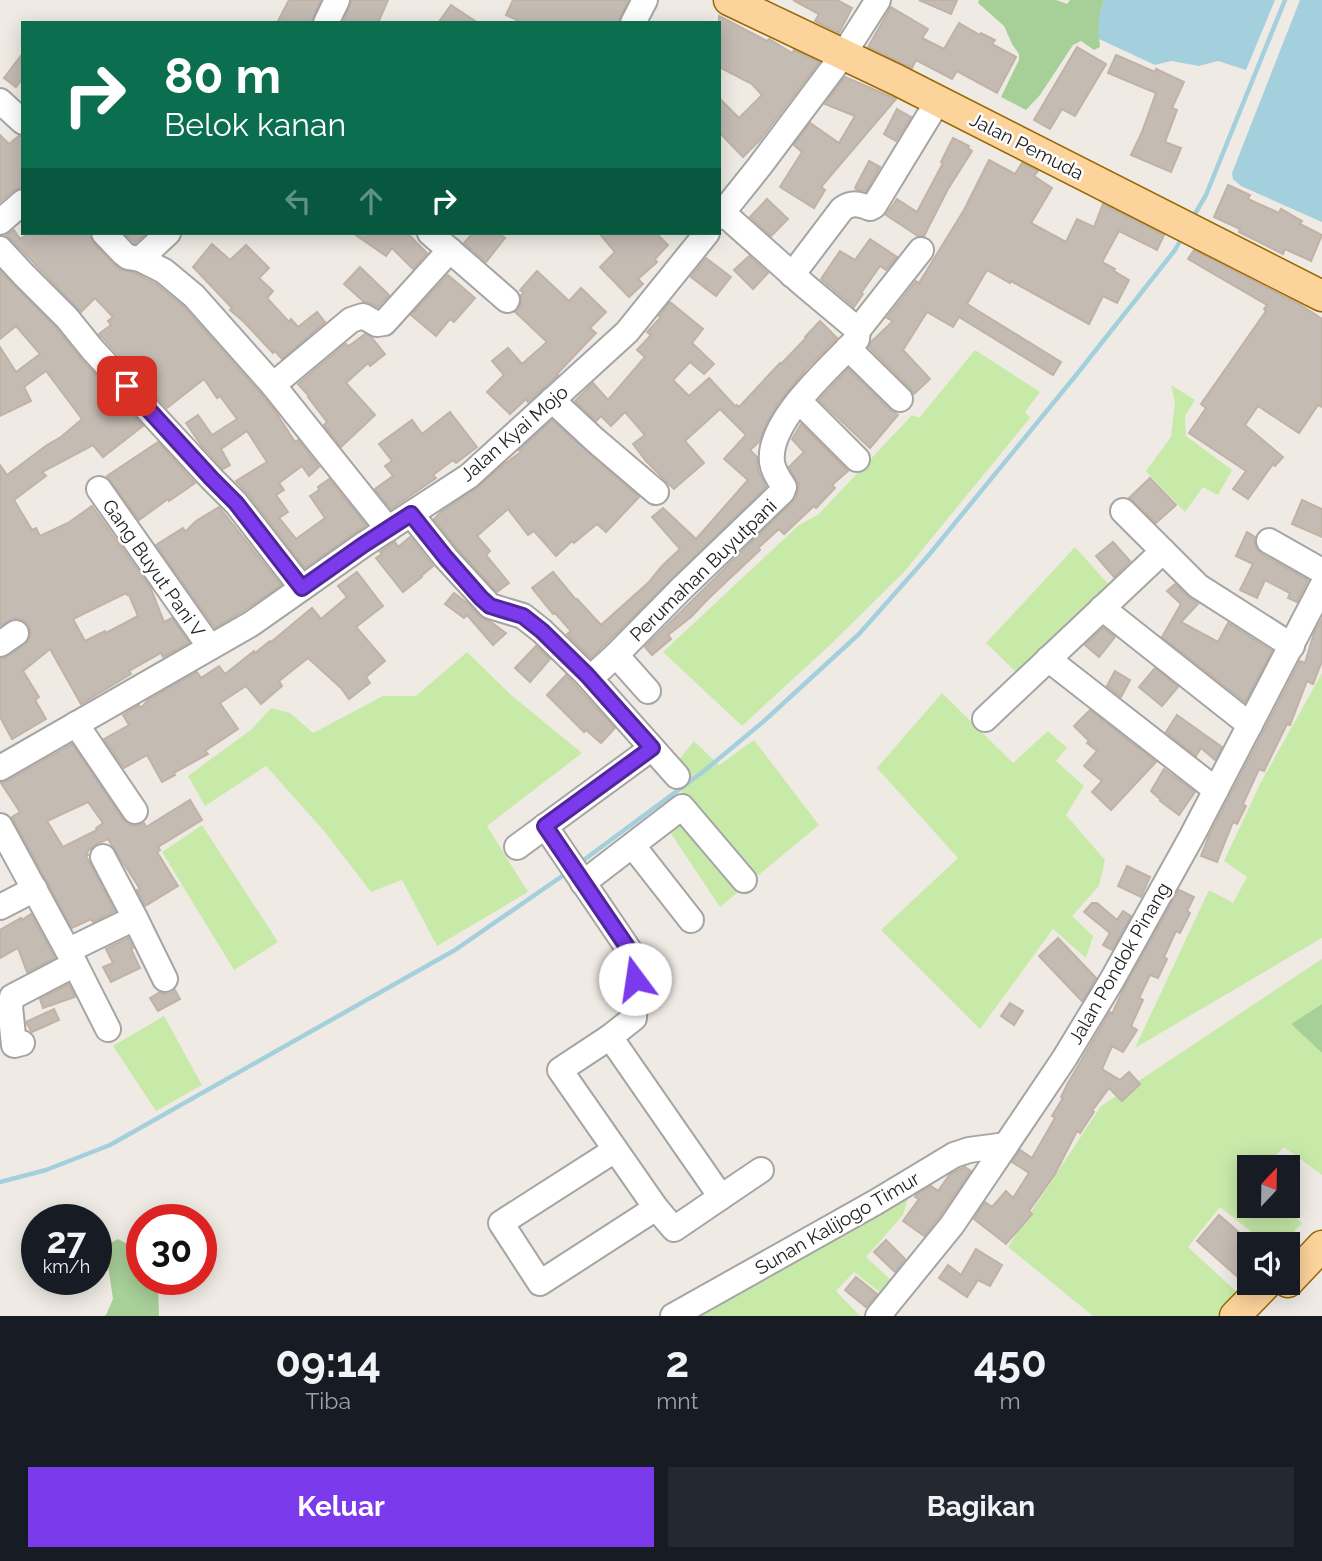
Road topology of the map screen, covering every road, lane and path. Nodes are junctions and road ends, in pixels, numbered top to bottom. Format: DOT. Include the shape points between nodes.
graph roads {
  1 [pos="337,0"];
  2 [pos="645,0"];
  3 [pos="878,0"];
  4 [pos="742,3"];
  5 [pos="327,21"];
  6 [pos="634,21"];
  7 [pos="844,55"];
  8 [pos="0,100"];
  9 [pos="938,101"];
  10 [pos="21,120"];
  11 [pos="21,204"];
  12 [pos="721,215"];
  13 [pos="0,222"];
  14 [pos="106,235"];
  15 [pos="166,235"];
  16 [pos="432,235"];
  17 [pos="705,235"];
  18 [pos="0,249"];
  19 [pos="450,250"];
  20 [pos="921,250"];
  21 [pos="140,259"];
  22 [pos="792,275"];
  23 [pos="1322,296"];
  24 [pos="507,300"];
  25 [pos="853,339"];
  26 [pos="273,385"];
  27 [pos="552,400"];
  28 [pos="900,400"];
  29 [pos="799,401"];
  30 [pos="857,458"];
  31 [pos="99,489"];
  32 [pos="656,492"];
  33 [pos="1123,511"];
  34 [pos="411,514"];
  35 [pos="388,529"];
  36 [pos="1269,541"];
  37 [pos="1163,551"];
  38 [pos="1322,571"];
  39 [pos="1322,586"];
  40 [pos="302,588"];
  41 [pos="1102,608"];
  42 [pos="1292,646"];
  43 [pos="210,647"];
  44 [pos="616,655"];
  45 [pos="1048,659"];
  46 [pos="587,675"];
  47 [pos="648,691"];
  48 [pos="985,719"];
  49 [pos="76,724"];
  50 [pos="1250,725"];
  51 [pos="652,748"];
  52 [pos="0,768"];
  53 [pos="677,776"];
  54 [pos="1216,790"];
  55 [pos="135,811"];
  56 [pos="0,825"];
  57 [pos="545,826"];
  58 [pos="633,846"];
  59 [pos="517,847"];
  60 [pos="103,857"];
  61 [pos="576,872"];
  62 [pos="744,880"];
  63 [pos="35,889"];
  64 [pos="0,908"];
  65 [pos="135,918"];
  66 [pos="691,920"];
  67 [pos="72,957"];
  68 [pos="165,979"];
  69 [pos="108,1029"];
  70 [pos="610,1037"];
  71 [pos="12,1045"];
  72 [pos="1006,1145"];
  73 [pos="615,1150"];
  74 [pos="761,1170"];
  75 [pos="721,1197"];
  76 [pos="656,1208"];
  77 [pos="1322,1224"];
  78 [pos="1322,1245"];
  79 [pos="1300,1247"];
  80 [pos="1300,1269"];
  81 [pos="1256,1295"];
  82 [pos="1276,1295"];
  83 [pos="673,1316"];
  84 [pos="878,1316"];
  85 [pos="1236,1316"];
  86 [pos="1256,1316"];
  1 -- 5 [label="street"];
  2 -- 6 [label="street"];
  3 -- 7 [label="street"];
  4 -- 7 [label="main road, Jalan Pemuda"];
  7 -- 9 [label="main road, Jalan Pemuda"];
  7 -- 12 [label="street"];
  8 -- 10 [label="street"];
  9 -- 22 [label="street" via="874,206 853,204 842,209"];
  9 -- 23 [label="main road, Jalan Pemuda"];
  11 -- 13 [label="street"];
  12 -- 22 [label="street"];
  14 -- 21 [label="street" via="128,257"];
  15 -- 21 [label="street"];
  16 -- 19 [label="street"];
  17 -- 27 [label="street, Jalan Kyai Mojo" via="627,332"];
  18 -- 40 [label="street" via="236,503"];
  19 -- 24 [label="street"];
  19 -- 26 [label="street" via="384,323 363,316 351,320"];
  20 -- 25 [label="street, Perumahan Buyutpani"];
  21 -- 26 [label="street" via="164,271 194,296"];
  22 -- 25 [label="street"];
  25 -- 28 [label="street"];
  25 -- 29 [label="street, Perumahan Buyutpani"];
  26 -- 35 [label="street"];
  27 -- 32 [label="street"];
  27 -- 34 [label="street, Jalan Kyai Mojo" via="470,476"];
  29 -- 30 [label="street"];
  29 -- 44 [label="street, Perumahan Buyutpani" via="774,438 772,464 782,492"];
  31 -- 43 [label="street, Gang Buyut Pani V"];
  33 -- 37 [label="street"];
  34 -- 35 [label="street, Jalan Kyai Mojo"];
  34 -- 46 [label="street" via="481,598 490,606 523,616"];
  35 -- 40 [label="street, Jalan Kyai Mojo"];
  36 -- 38 [label="street"];
  37 -- 41 [label="street"];
  37 -- 42 [label="street" via="1198,586"];
  39 -- 42 [label="street, Jalan Pondok Pinang"];
  40 -- 43 [label="street, Jalan Kyai Mojo"];
  41 -- 45 [label="street"];
  41 -- 50 [label="street"];
  42 -- 50 [label="street, Jalan Pondok Pinang"];
  43 -- 49 [label="street, Jalan Kyai Mojo"];
  44 -- 46 [label="street, Perumahan Buyutpani" via="594,675"];
  44 -- 47 [label="street"];
  45 -- 48 [label="street"];
  45 -- 54 [label="street"];
  46 -- 51 [label="street"];
  49 -- 52 [label="street, Jalan Kyai Mojo"];
  49 -- 55 [label="street"];
  50 -- 54 [label="street, Jalan Pondok Pinang"];
  51 -- 53 [label="street"];
  51 -- 57 [label="street"];
  54 -- 72 [label="street, Jalan Pondok Pinang" via="1112,980"];
  56 -- 63 [label="street"];
  57 -- 59 [label="street"];
  57 -- 61 [label="street"];
  58 -- 61 [label="street"];
  58 -- 62 [label="street" via="682,807"];
  58 -- 66 [label="street"];
  60 -- 65 [label="street"];
  61 -- 70 [label="street" via="636,960 634,1018"];
  63 -- 64 [label="street"];
  63 -- 67 [label="street"];
  65 -- 67 [label="street"];
  65 -- 68 [label="street"];
  67 -- 69 [label="street"];
  67 -- 71 [label="street" via="12,997"];
  70 -- 73 [label="street" via="560,1070"];
  70 -- 75 [label="street"];
  72 -- 83 [label="street, Sunan Kalijogo Timur" via="954,1155"];
  72 -- 84 [label="street, Jalan Pondok Pinang" via="952,1225"];
  73 -- 76 [label="street"];
  73 -- 76 [label="street" via="501,1223 540,1283"];
  74 -- 75 [label="street"];
  75 -- 76 [label="street" via="674,1229"];
  77 -- 79 [label="main road"];
  78 -- 80 [label="main road"];
  81 -- 85 [label="main road"];
  82 -- 86 [label="main road"];
}
